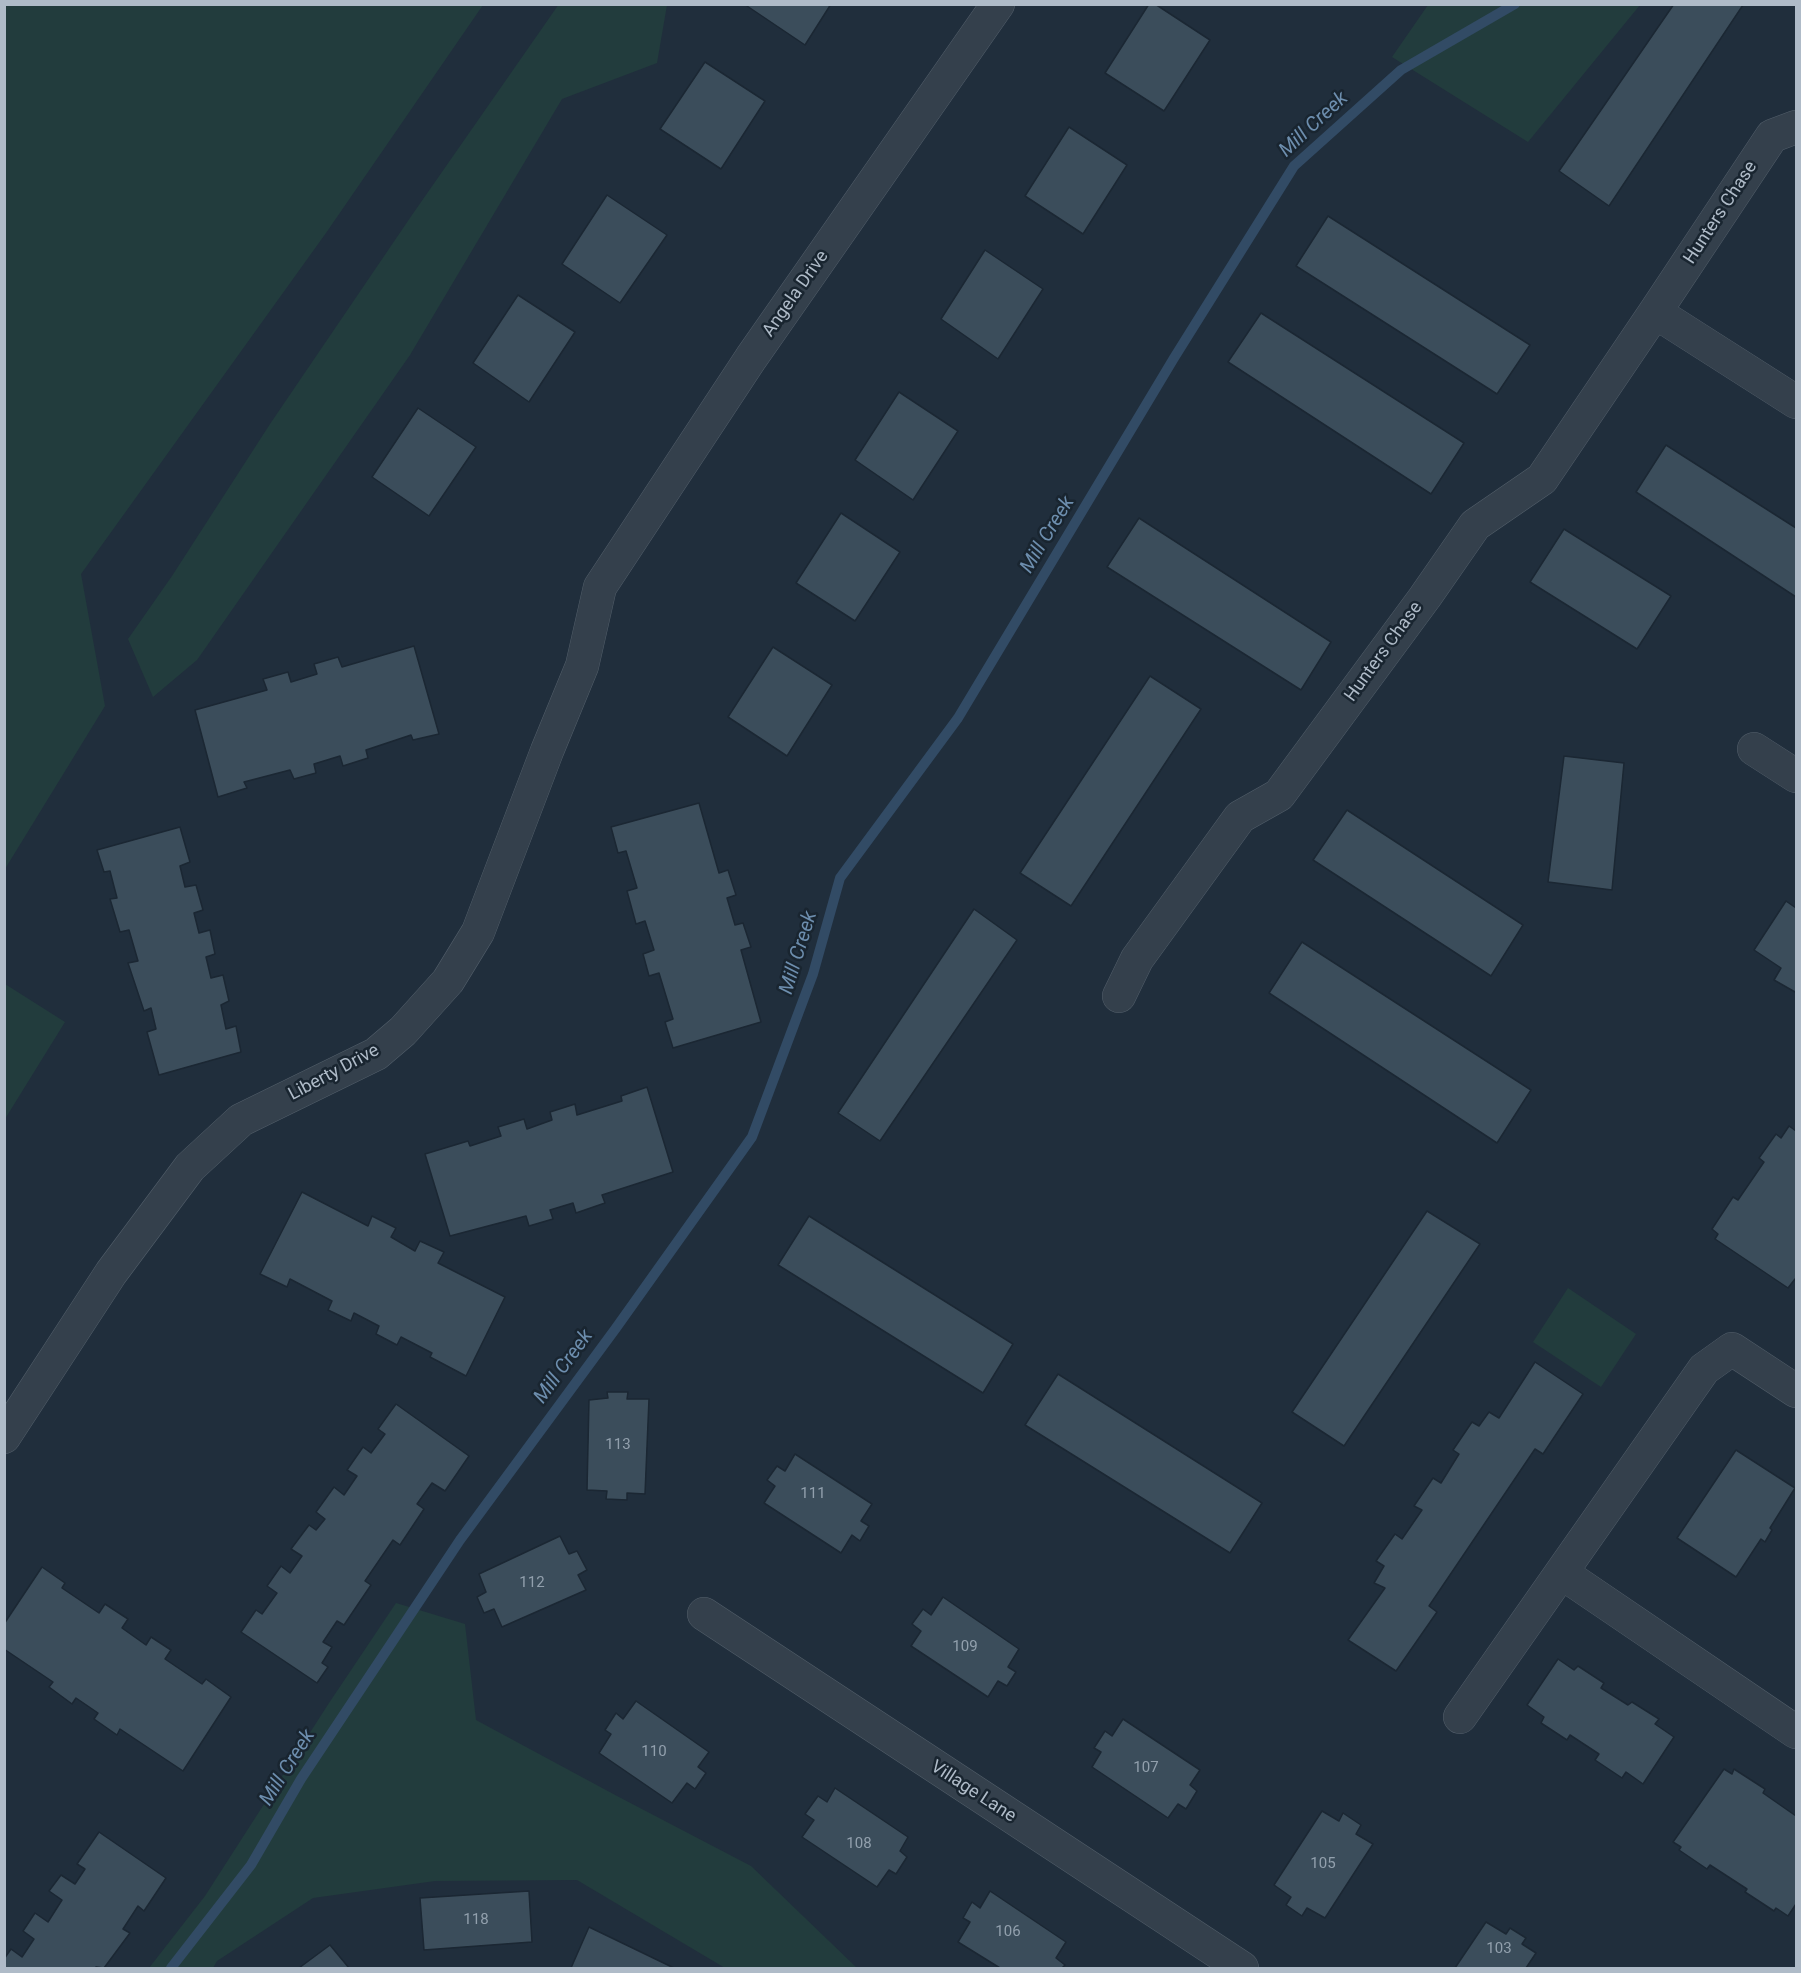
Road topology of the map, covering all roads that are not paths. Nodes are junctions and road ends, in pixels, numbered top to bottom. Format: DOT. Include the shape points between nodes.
graph roads {
  1 [pos="998,4"];
  2 [pos="1797,128"];
  3 [pos="1655,312"];
  4 [pos="1797,402"];
  5 [pos="600,587"];
  6 [pos="1754,749"];
  7 [pos="1797,776"];
  8 [pos="1119,996"];
  9 [pos="1797,1390"];
  10 [pos="4,1437"];
  11 [pos="1562,1573"];
  12 [pos="704,1614"];
  13 [pos="1460,1717"];
  14 [pos="1797,1732"];
  15 [pos="1242,1968"];
  1 -- 5 [label="street, Angela Drive" via="751,358"];
  2 -- 3 [label="street, Hunters Chase" via="1772,136"];
  3 -- 4 [label="street"];
  3 -- 8 [label="street, Hunters Chase" via="1542,479 1475,525 1280,795 1240,817 1137,959"];
  5 -- 10 [label="street, Liberty Drive" via="582,666 478,932 448,981 403,1031 376,1054 241,1120 190,1167 111,1273"];
  6 -- 7 [label="street"];
  9 -- 11 [label="street" via="1732,1349 1704,1369"];
  11 -- 13 [label="street"];
  11 -- 14 [label="street"];
  12 -- 15 [label="street, Village Lane"];
}
